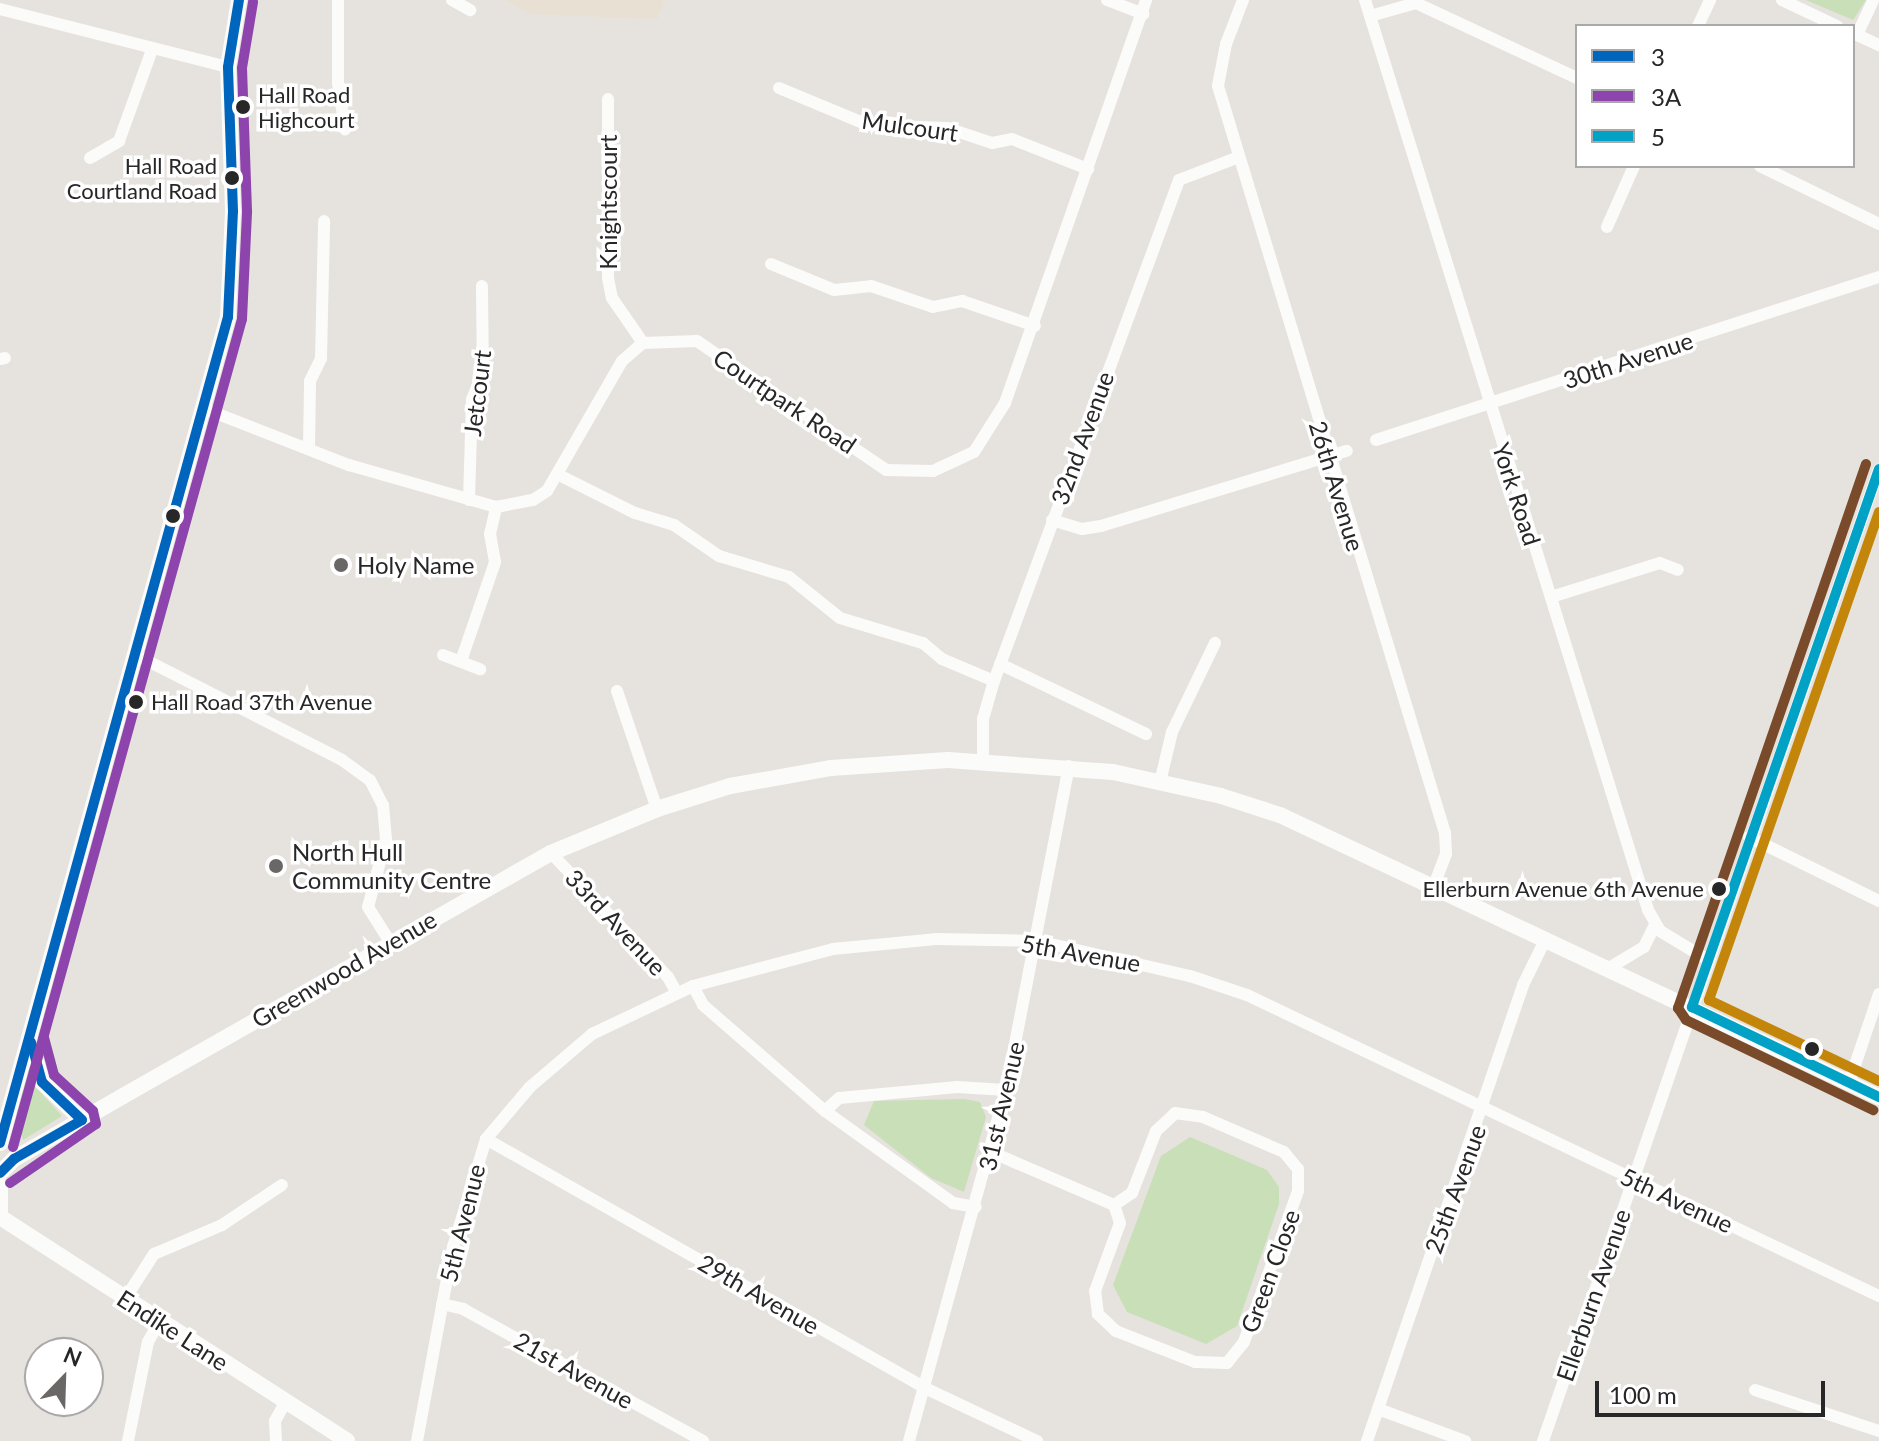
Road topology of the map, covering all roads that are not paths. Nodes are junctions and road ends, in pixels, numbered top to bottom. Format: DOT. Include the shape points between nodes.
graph roads {
  1 [pos="239,0"];
  2 [pos="338,0"];
  3 [pos="452,0"];
  4 [pos="1107,0"];
  5 [pos="1146,0"];
  6 [pos="1243,0"];
  7 [pos="1365,0"];
  8 [pos="1710,0"];
  9 [pos="1782,0"];
  10 [pos="1873,0"];
  11 [pos="0,9"];
  12 [pos="470,10"];
  13 [pos="1143,14"];
  14 [pos="1370,16"];
  15 [pos="1699,24"];
  16 [pos="1833,24"];
  17 [pos="1855,34"];
  18 [pos="1879,45"];
  19 [pos="152,50"];
  20 [pos="228,67"];
  21 [pos="1575,77"];
  22 [pos="779,88"];
  23 [pos="608,99"];
  24 [pos="345,129"];
  25 [pos="90,158"];
  26 [pos="1236,158"];
  27 [pos="1633,168"];
  28 [pos="1764,168"];
  29 [pos="1088,169"];
  30 [pos="324,221"];
  31 [pos="1879,224"];
  32 [pos="1607,227"];
  33 [pos="771,264"];
  34 [pos="1879,277"];
  35 [pos="482,286"];
  36 [pos="1035,326"];
  37 [pos="643,343"];
  38 [pos="1489,406"];
  39 [pos="205,409"];
  40 [pos="1376,440"];
  41 [pos="309,448"];
  42 [pos="1347,451"];
  43 [pos="1328,456"];
  44 [pos="1879,469"];
  45 [pos="559,475"];
  46 [pos="469,500"];
  47 [pos="496,507"];
  48 [pos="1052,520"];
  49 [pos="1678,570"];
  50 [pos="1551,597"];
  51 [pos="1215,643"];
  52 [pos="443,655"];
  53 [pos="138,656"];
  54 [pos="461,661"];
  55 [pos="1000,664"];
  56 [pos="480,669"];
  57 [pos="994,681"];
  58 [pos="617,691"];
  59 [pos="1132,728"];
  60 [pos="1146,734"];
  61 [pos="1126,742"];
  62 [pos="983,759"];
  63 [pos="1069,766"];
  64 [pos="1160,782"];
  65 [pos="657,809"];
  66 [pos="1749,837"];
  67 [pos="551,853"];
  68 [pos="1434,885"];
  69 [pos="1879,901"];
  70 [pos="1655,924"];
  71 [pos="1546,938"];
  72 [pos="1038,941"];
  73 [pos="390,942"];
  74 [pos="1708,960"];
  75 [pos="1609,968"];
  76 [pos="693,986"];
  77 [pos="677,993"];
  78 [pos="1879,994"];
  79 [pos="1692,1007"];
  80 [pos="31,1042"];
  81 [pos="1849,1083"];
  82 [pos="1006,1090"];
  83 [pos="1879,1097"];
  84 [pos="1484,1106"];
  85 [pos="825,1111"];
  86 [pos="82,1120"];
  87 [pos="486,1139"];
  88 [pos="0,1143"];
  89 [pos="991,1152"];
  90 [pos="0,1173"];
  91 [pos="1633,1179"];
  92 [pos="282,1185"];
  93 [pos="0,1186"];
  94 [pos="1114,1205"];
  95 [pos="976,1207"];
  96 [pos="0,1214"];
  97 [pos="1879,1296"];
  98 [pos="125,1299"];
  99 [pos="442,1304"];
  100 [pos="158,1324"];
  101 [pos="927,1389"];
  102 [pos="1755,1390"];
  103 [pos="285,1403"];
  104 [pos="1378,1409"];
  105 [pos="1879,1431"];
  106 [pos="128,1441"];
  107 [pos="276,1441"];
  108 [pos="347,1441"];
  109 [pos="417,1441"];
  110 [pos="703,1441"];
  111 [pos="909,1441"];
  112 [pos="1037,1441"];
  113 [pos="1367,1441"];
  114 [pos="1465,1441"];
  115 [pos="1543,1441"];
  1 -- 20 [label="street"];
  2 -- 24 [label="street" via="338,83"];
  3 -- 12 [label="street"];
  4 -- 13 [label="street"];
  5 -- 13 [label="street, Courtpark Road"];
  6 -- 26 [label="street, 26th Avenue" via="1226,44 1218,86"];
  7 -- 14 [label="street, York Road"];
  8 -- 15 [label="street"];
  9 -- 16 [label="street"];
  10 -- 17 [label="street"];
  11 -- 19 [label="street"];
  13 -- 29 [label="street, Courtpark Road"];
  14 -- 21 [label="street" via="1416,3"];
  14 -- 38 [label="street, York Road"];
  17 -- 18 [label="street"];
  19 -- 20 [label="street"];
  19 -- 25 [label="street" via="119,141"];
  20 -- 39 [label="street" via="233,211 228,317"];
  22 -- 29 [label="street, Mulcourt" via="868,125 947,128 992,143 1012,139"];
  23 -- 37 [label="street, Knightscourt" via="608,278 612,298"];
  26 -- 43 [label="street, 26th Avenue"];
  26 -- 48 [label="street, 32nd Avenue" via="1179,180"];
  27 -- 32 [label="street"];
  28 -- 31 [label="street"];
  29 -- 36 [label="street, Courtpark Road"];
  30 -- 41 [label="street" via="321,358 310,381"];
  33 -- 36 [label="street" via="834,290 871,286 933,307 962,301"];
  34 -- 38 [label="street, 30th Avenue"];
  35 -- 46 [label="street, Jetcourt" via="483,373 472,399"];
  36 -- 37 [label="street, Courtpark Road" via="993,430 974,452 933,471 886,470 697,341"];
  37 -- 45 [label="street" via="622,361"];
  38 -- 40 [label="street, 30th Avenue"];
  38 -- 50 [label="street, York Road"];
  39 -- 41 [label="street"];
  39 -- 53 [label="street"];
  41 -- 46 [label="street" via="362,470"];
  42 -- 43 [label="street"];
  43 -- 48 [label="street" via="1101,526 1082,529"];
  43 -- 68 [label="street, 26th Avenue" via="1445,833 1446,854"];
  44 -- 66 [label="street, Ellerburn Avenue"];
  45 -- 47 [label="street" via="533,500"];
  45 -- 57 [label="street" via="635,513 674,525 719,556 789,577 840,618 923,643 942,659"];
  46 -- 47 [label="street"];
  47 -- 54 [label="street" via="490,534 495,562"];
  48 -- 55 [label="street, 32nd Avenue"];
  49 -- 50 [label="street" via="1660,563"];
  50 -- 70 [label="street, York Road"];
  51 -- 64 [label="street" via="1172,732"];
  52 -- 54 [label="street"];
  53 -- 73 [label="street" via="342,760 370,780 383,805 386,839 368,907"];
  53 -- 80 [label="street"];
  54 -- 56 [label="street"];
  55 -- 57 [label="street, 32nd Avenue"];
  55 -- 59 [label="street"];
  57 -- 62 [label="street, 32nd Avenue" via="983,719"];
  58 -- 65 [label="street"];
  59 -- 60 [label="street"];
  59 -- 61 [label="street"];
  62 -- 63 [label="street, Greenwood Avenue"];
  62 -- 65 [label="street, Greenwood Avenue" via="831,768 730,786"];
  63 -- 64 [label="street, Greenwood Avenue"];
  63 -- 72 [label="street, 31st Avenue"];
  64 -- 68 [label="street, Greenwood Avenue" via="1280,815"];
  65 -- 67 [label="street, Greenwood Avenue"];
  66 -- 69 [label="street"];
  66 -- 74 [label="street, Ellerburn Avenue"];
  67 -- 73 [label="street, Greenwood Avenue"];
  67 -- 77 [label="street, 33rd Avenue" via="668,977"];
  68 -- 71 [label="street, Greenwood Avenue"];
  70 -- 74 [label="street" via="1679,946"];
  70 -- 75 [label="street" via="1644,947"];
  71 -- 75 [label="street, Greenwood Avenue"];
  71 -- 84 [label="street, 25th Avenue" via="1523,985"];
  72 -- 76 [label="street, 5th Avenue" via="936,939 833,949"];
  72 -- 82 [label="street, 31st Avenue"];
  72 -- 84 [label="street, 5th Avenue" via="1137,960 1247,995"];
  73 -- 86 [label="street, Greenwood Avenue"];
  74 -- 79 [label="street, Ellerburn Avenue"];
  75 -- 79 [label="street, Greenwood Avenue"];
  76 -- 77 [label="street, 5th Avenue"];
  76 -- 85 [label="street, 33rd Avenue" via="703,1005"];
  77 -- 87 [label="street, 5th Avenue" via="592,1034 530,1087"];
  78 -- 81 [label="street"];
  79 -- 81 [label="street, Greenwood Avenue"];
  79 -- 91 [label="street, Ellerburn Avenue"];
  80 -- 86 [label="street" via="42,1082"];
  80 -- 88 [label="street"];
  81 -- 83 [label="street, Greenwood Avenue"];
  82 -- 85 [label="street" via="957,1087 839,1098"];
  82 -- 89 [label="street, 31st Avenue"];
  84 -- 91 [label="street, 5th Avenue"];
  84 -- 104 [label="street, 25th Avenue"];
  85 -- 95 [label="street, 33rd Avenue" via="953,1203"];
  86 -- 90 [label="street, Greenwood Avenue" via="14,1159"];
  87 -- 99 [label="street, 5th Avenue"];
  87 -- 101 [label="street, 29th Avenue"];
  89 -- 94 [label="street"];
  89 -- 95 [label="street, 31st Avenue"];
  91 -- 97 [label="street, 5th Avenue"];
  91 -- 115 [label="street, Ellerburn Avenue"];
  92 -- 98 [label="street" via="222,1225 154,1254"];
  93 -- 96 [label="street"];
  94 -- 94 [label="street, Green Close" via="1132,1193 1156,1131 1175,1113 1203,1117 1284,1152 1298,1169 1298,1191 1244,1342 1227,1363 1195,1362 1116,1331 1098,1314 1095,1291 1120,1223"];
  95 -- 101 [label="street, 31st Avenue"];
  96 -- 98 [label="street, Endike Lane"];
  98 -- 100 [label="street, Endike Lane"];
  99 -- 109 [label="street, 5th Avenue"];
  99 -- 110 [label="street, 21st Avenue" via="463,1309"];
  100 -- 103 [label="street, Endike Lane"];
  100 -- 106 [label="street" via="148,1342"];
  101 -- 111 [label="street, 31st Avenue"];
  101 -- 112 [label="street, 29th Avenue"];
  102 -- 105 [label="street"];
  103 -- 107 [label="street" via="275,1421"];
  103 -- 108 [label="street, Endike Lane"];
  104 -- 113 [label="street, 25th Avenue"];
  104 -- 114 [label="street"];
}
